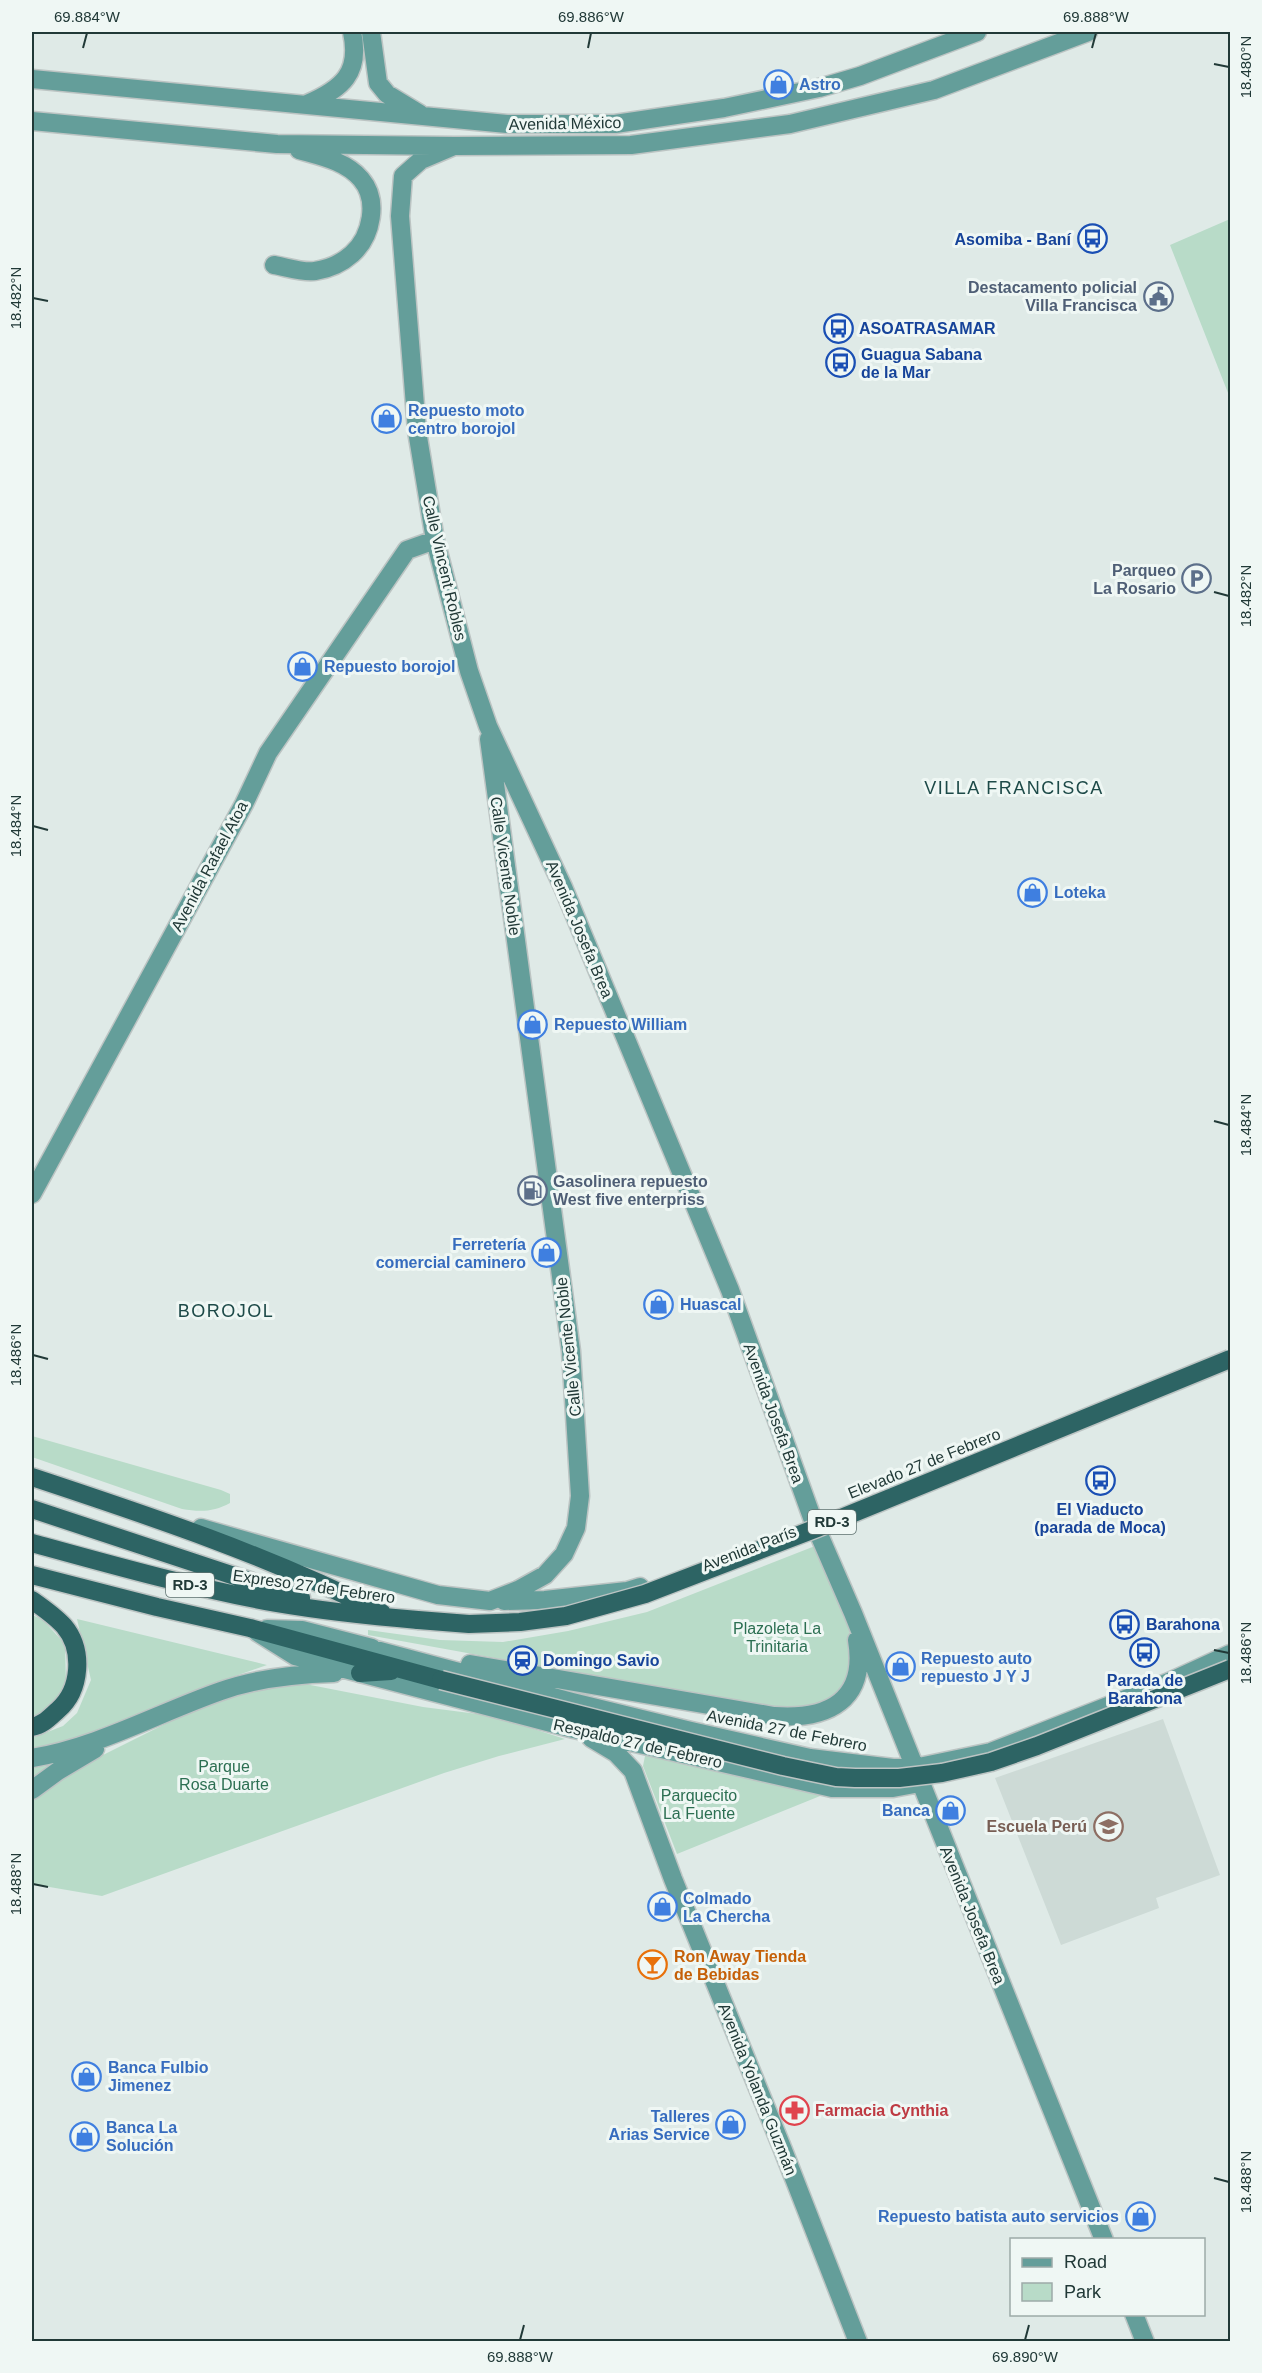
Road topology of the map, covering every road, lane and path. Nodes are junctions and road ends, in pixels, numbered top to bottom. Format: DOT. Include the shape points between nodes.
graph roads {
  1 [pos="352,32"];
  2 [pos="371,32"];
  3 [pos="977,32"];
  4 [pos="1088,32"];
  5 [pos="32,80"];
  6 [pos="303,106"];
  7 [pos="424,117"];
  8 [pos="32,121"];
  9 [pos="277,144"];
  10 [pos="454,146"];
  11 [pos="274,265"];
  12 [pos="414,407"];
  13 [pos="435,540"];
  14 [pos="488,726"];
  15 [pos="32,1194"];
  16 [pos="1230,1354"];
  17 [pos="1230,1359"];
  18 [pos="32,1477"];
  19 [pos="32,1509"];
  20 [pos="172,1523"];
  21 [pos="814,1523"];
  22 [pos="32,1543"];
  23 [pos="32,1575"];
  24 [pos="32,1600"];
  25 [pos="490,1601"];
  26 [pos="853,1613"];
  27 [pos="351,1614"];
  28 [pos="391,1618"];
  29 [pos="418,1620"];
  30 [pos="250,1628"];
  31 [pos="361,1646"];
  32 [pos="1230,1654"];
  33 [pos="1230,1669"];
  34 [pos="406,1670"];
  35 [pos="360,1673"];
  36 [pos="136,1726"];
  37 [pos="32,1727"];
  38 [pos="574,1729"];
  39 [pos="32,1758"];
  40 [pos="917,1776"];
  41 [pos="32,1790"];
  42 [pos="1103,2238"];
  43 [pos="1135,2316"];
  44 [pos="858,2342"];
  45 [pos="1145,2342"];
  1 -- 6 [label="main road" via="352,69 343,84"];
  2 -- 7 [label="main road" via="378,83 387,94"];
  3 -- 7 [label="main road, Avenida México" via="850,79 724,108 615,124 507,124"];
  4 -- 10 [label="main road, Avenida México" via="934,90 790,124 631,145"];
  5 -- 6 [label="main road, Avenida México"];
  6 -- 7 [label="main road, Avenida México"];
  8 -- 9 [label="main road, Avenida México"];
  9 -- 10 [label="main road, Avenida México"];
  9 -- 11 [label="main road" via="335,160 360,178 372,209 363,240 337,265 313,272"];
  10 -- 12 [label="main road, Avenida México" via="421,160 403,176 400,216"];
  12 -- 13 [label="main road, Calle Vincent Robles"];
  13 -- 14 [label="main road, Calle Vincent Robles" via="469,671"];
  13 -- 15 [label="main road, Avenida Rafael Atoa" via="407,550 268,753"];
  14 -- 21 [label="main road, Avenida Josefa Brea" via="563,887 730,1290"];
  14 -- 25 [label="main road, Calle Vicente Noble" via="571,1351 580,1496 576,1528 564,1554 545,1575"];
  16 -- 21 [label="main road, Avenida París / RD-3"];
  17 -- 29 [label="highway, Elevado 27 de Febrero / RD-3, bridge" via="645,1594 566,1616 520,1623"];
  18 -- 20 [label="highway"];
  19 -- 27 [label="highway"];
  20 -- 25 [label="main road, Calle Vicente Noble" via="438,1595"];
  20 -- 28 [label="highway" via="346,1594"];
  21 -- 25 [label="main road, Avenida París / RD-3" via="713,1563 627,1591 545,1600"];
  21 -- 26 [label="main road, Avenida Josefa Brea"];
  22 -- 27 [label="highway, Expreso 27 de Febrero / RD-3" via="203,1588"];
  23 -- 30 [label="highway, RD-3"];
  24 -- 37 [label="highway" via="64,1627 76,1651 77,1671 68,1702 41,1725"];
  26 -- 31 [label="main road" via="860,1660 857,1678 832,1709 799,1718"];
  26 -- 40 [label="main road, Avenida Josefa Brea"];
  27 -- 28 [label="highway, Expreso 27 de Febrero / RD-3"];
  28 -- 29 [label="highway, Expreso 27 de Febrero / RD-3"];
  30 -- 31 [label="main road" via="302,1630"];
  30 -- 34 [label="highway, RD-3"];
  30 -- 35 [label="main road, Respaldo 27 de Febrero" via="295,1656"];
  31 -- 40 [label="main road, Avenida 27 de Febrero" via="572,1702 810,1758"];
  32 -- 40 [label="main road, Avenida 27 de Febrero" via="991,1752"];
  33 -- 34 [label="highway, RD-3, bridge" via="991,1762 898,1778 836,1777 783,1766"];
  34 -- 35 [label="highway"];
  35 -- 36 [label="main road" via="300,1674 223,1690"];
  35 -- 38 [label="main road, Respaldo 27 de Febrero"];
  36 -- 39 [label="main road" via="57,1754"];
  36 -- 41 [label="main road"];
  38 -- 40 [label="main road, Respaldo 27 de Febrero" via="832,1788 893,1788"];
  38 -- 44 [label="main road, Avenida Yolanda Guzmán" via="616,1753 633,1772"];
  40 -- 42 [label="main road, Avenida Josefa Brea"];
  43 -- 45 [label="main road"];
}
